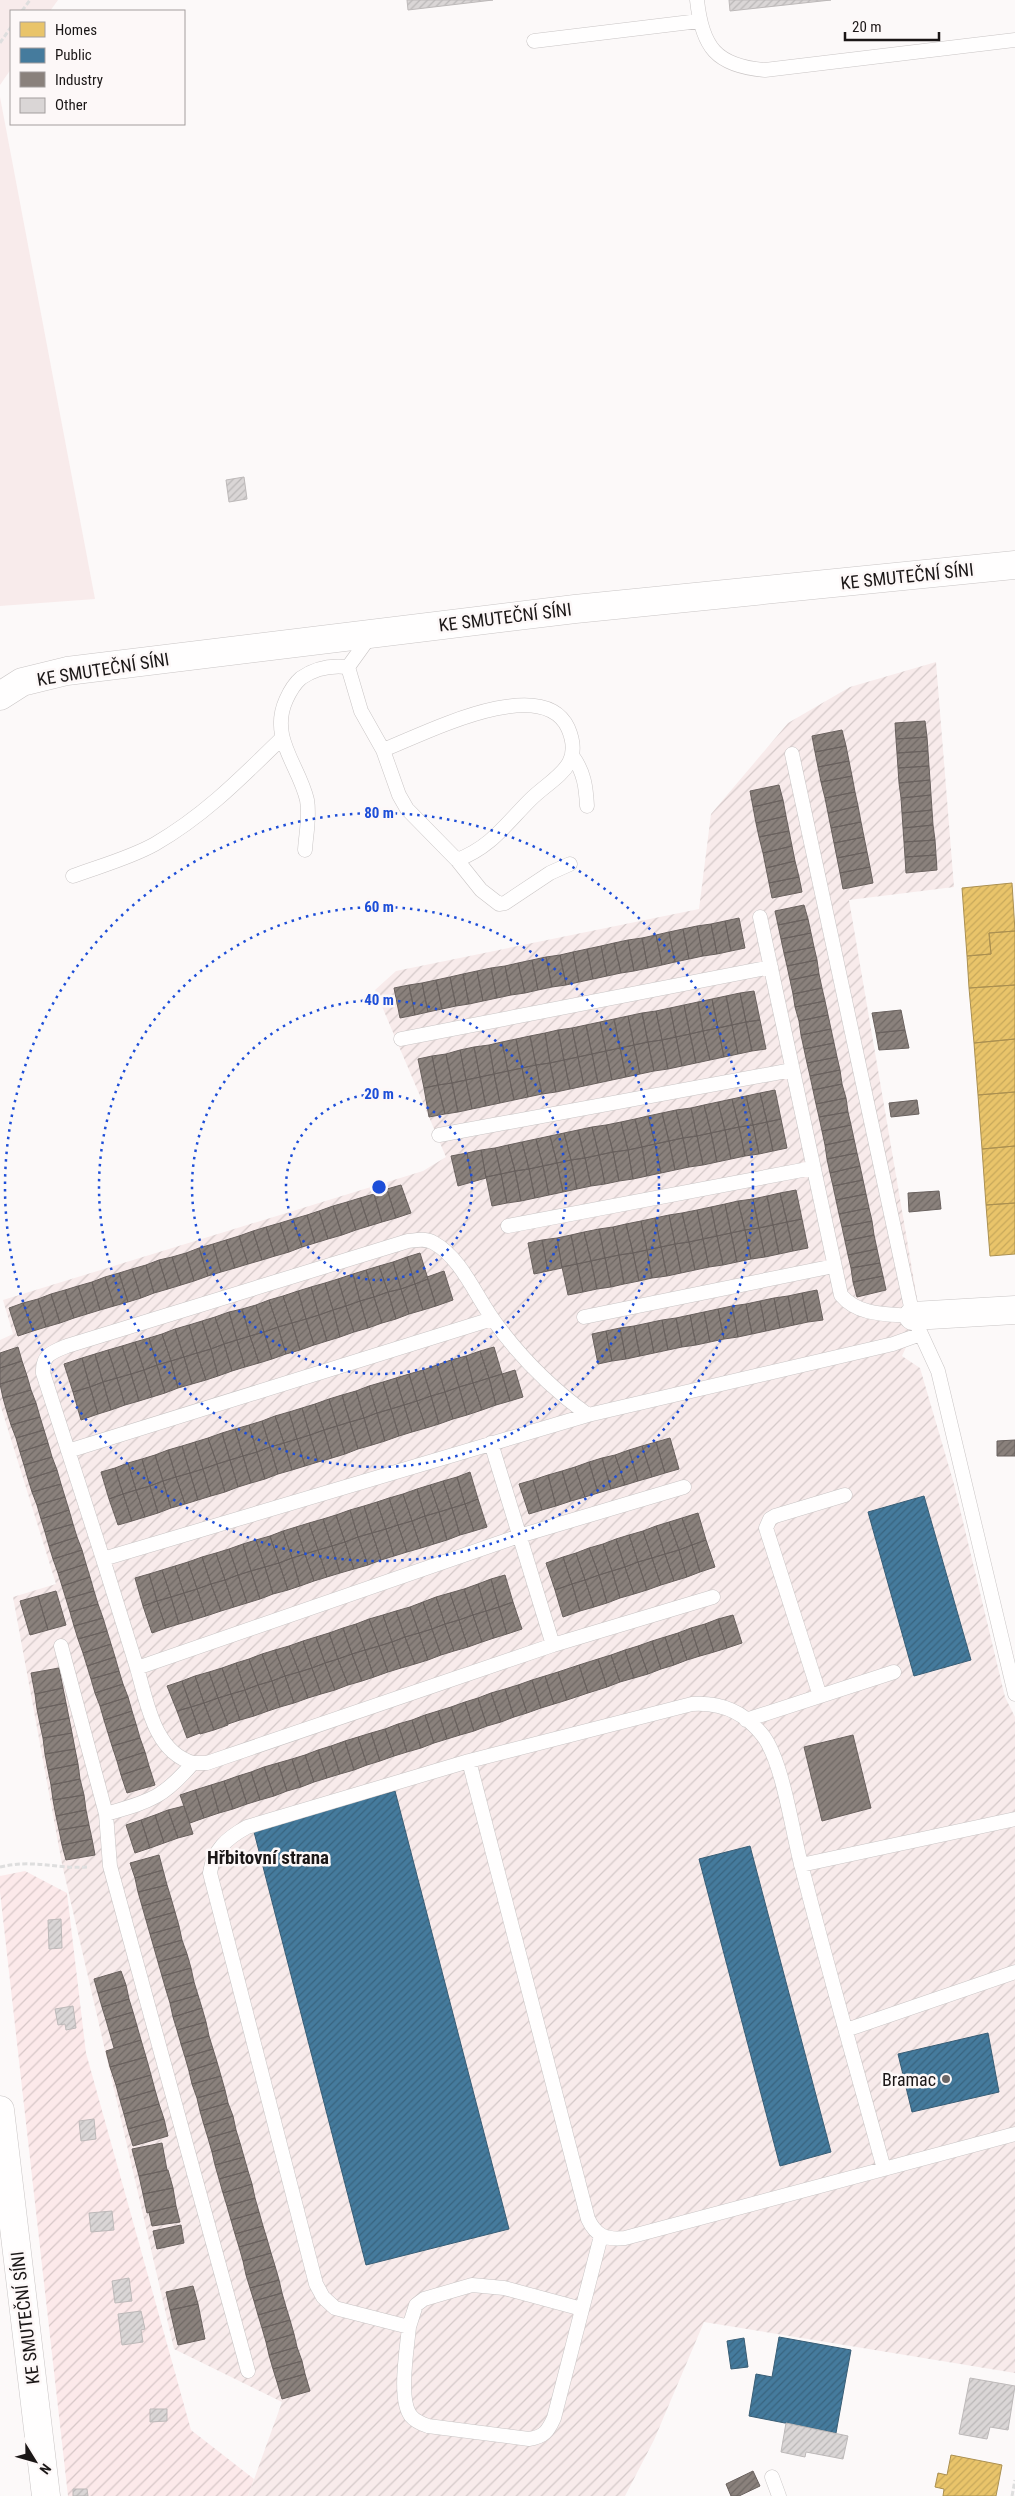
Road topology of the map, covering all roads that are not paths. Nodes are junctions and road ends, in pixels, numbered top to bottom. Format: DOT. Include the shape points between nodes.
graph roads {
  1 [pos="697,0"];
  2 [pos="699,21"];
  3 [pos="1015,40"];
  4 [pos="534,42"];
  5 [pos="1015,565"];
  6 [pos="373,634"];
  7 [pos="348,667"];
  8 [pos="0,696"];
  9 [pos="282,738"];
  10 [pos="383,750"];
  11 [pos="792,754"];
  12 [pos="573,757"];
  13 [pos="587,806"];
  14 [pos="305,850"];
  15 [pos="457,860"];
  16 [pos="570,864"];
  17 [pos="73,876"];
  18 [pos="760,917"];
  19 [pos="771,967"];
  20 [pos="401,1039"];
  21 [pos="792,1070"];
  22 [pos="439,1135"];
  23 [pos="813,1168"];
  24 [pos="508,1226"];
  25 [pos="834,1266"];
  26 [pos="1015,1310"];
  27 [pos="584,1317"];
  28 [pos="492,1319"];
  29 [pos="917,1325"];
  30 [pos="588,1415"];
  31 [pos="491,1443"];
  32 [pos="68,1452"];
  33 [pos="684,1487"];
  34 [pos="845,1495"];
  35 [pos="520,1536"];
  36 [pos="103,1559"];
  37 [pos="713,1597"];
  38 [pos="553,1645"];
  39 [pos="61,1646"];
  40 [pos="137,1668"];
  41 [pos="894,1672"];
  42 [pos="1015,1694"];
  43 [pos="820,1696"];
  44 [pos="746,1720"];
  45 [pos="469,1761"];
  46 [pos="193,1763"];
  47 [pos="106,1814"];
  48 [pos="1015,1819"];
  49 [pos="801,1865"];
  50 [pos="1015,1972"];
  51 [pos="846,2030"];
  52 [pos="0,2110"];
  53 [pos="1015,2134"];
  54 [pos="884,2169"];
  55 [pos="601,2236"];
  56 [pos="582,2309"];
  57 [pos="409,2327"];
  58 [pos="248,2371"];
  59 [pos="772,2477"];
  60 [pos="46,2496"];
  61 [pos="779,2496"];
  1 -- 2 [label="lane"];
  2 -- 3 [label="lane" via="704,37 722,58 746,68 765,70"];
  2 -- 4 [label="lane"];
  5 -- 6 [label="street, KE SMUTEČNÍ SÍNI" via="575,609"];
  6 -- 7 [label="lane"];
  6 -- 8 [label="street, KE SMUTEČNÍ SÍNI" via="67,672 22,682"];
  7 -- 9 [label="lane" via="321,668 296,682 282,710"];
  7 -- 10 [label="lane" via="361,711"];
  9 -- 14 [label="lane" via="307,803"];
  9 -- 17 [label="lane" via="220,798 179,828 146,848"];
  10 -- 12 [label="lane" via="476,713 515,705 549,709 566,726 574,746"];
  10 -- 15 [label="lane" via="407,809"];
  11 -- 29 [label="lane"];
  12 -- 13 [label="lane" via="586,785"];
  12 -- 15 [label="lane" via="562,772 530,800 488,845"];
  15 -- 16 [label="lane" via="481,890 499,904"];
  18 -- 19 [label="lane"];
  19 -- 20 [label="lane"];
  19 -- 21 [label="lane"];
  21 -- 22 [label="lane"];
  21 -- 23 [label="lane"];
  23 -- 24 [label="lane"];
  23 -- 25 [label="lane"];
  25 -- 27 [label="lane"];
  25 -- 29 [label="lane" via="841,1295 848,1303"];
  26 -- 29 [label="street"];
  28 -- 30 [label="lane" via="543,1378"];
  28 -- 32 [label="lane"];
  28 -- 32 [label="lane" via="445,1251 434,1242 422,1239 67,1346 45,1357 43,1364"];
  29 -- 30 [label="lane" via="893,1344"];
  29 -- 42 [label="lane" via="938,1371"];
  30 -- 31 [label="lane"];
  31 -- 35 [label="lane"];
  31 -- 36 [label="lane"];
  32 -- 36 [label="lane"];
  33 -- 35 [label="lane"];
  34 -- 43 [label="lane" via="775,1516 766,1528"];
  35 -- 38 [label="lane"];
  35 -- 40 [label="lane"];
  36 -- 40 [label="lane"];
  37 -- 38 [label="lane"];
  38 -- 46 [label="lane" via="207,1763"];
  39 -- 47 [label="lane"];
  40 -- 46 [label="lane" via="159,1735 182,1760"];
  41 -- 43 [label="lane"];
  43 -- 44 [label="lane"];
  44 -- 45 [label="lane" via="717,1704 692,1704"];
  44 -- 49 [label="lane" via="764,1737 777,1765"];
  45 -- 55 [label="lane" via="588,2219 593,2230"];
  45 -- 57 [label="lane" via="247,1827 230,1836 211,1860 210,1873 316,2284 323,2297 335,2308"];
  46 -- 47 [label="lane" via="163,1794"];
  47 -- 58 [label="lane" via="110,1866"];
  48 -- 49 [label="lane"];
  49 -- 51 [label="lane"];
  50 -- 51 [label="lane"];
  51 -- 54 [label="lane"];
  52 -- 60 [label="street, KE SMUTEČNÍ SÍNI"];
  53 -- 54 [label="lane"];
  54 -- 55 [label="lane" via="625,2238"];
  55 -- 56 [label="lane"];
  56 -- 57 [label="lane" via="504,2288 472,2285 424,2299 416,2305"];
  56 -- 57 [label="lane" via="554,2418 548,2431 529,2439 428,2426 411,2416 404,2398"];
  59 -- 61 [label="lane"];
}
